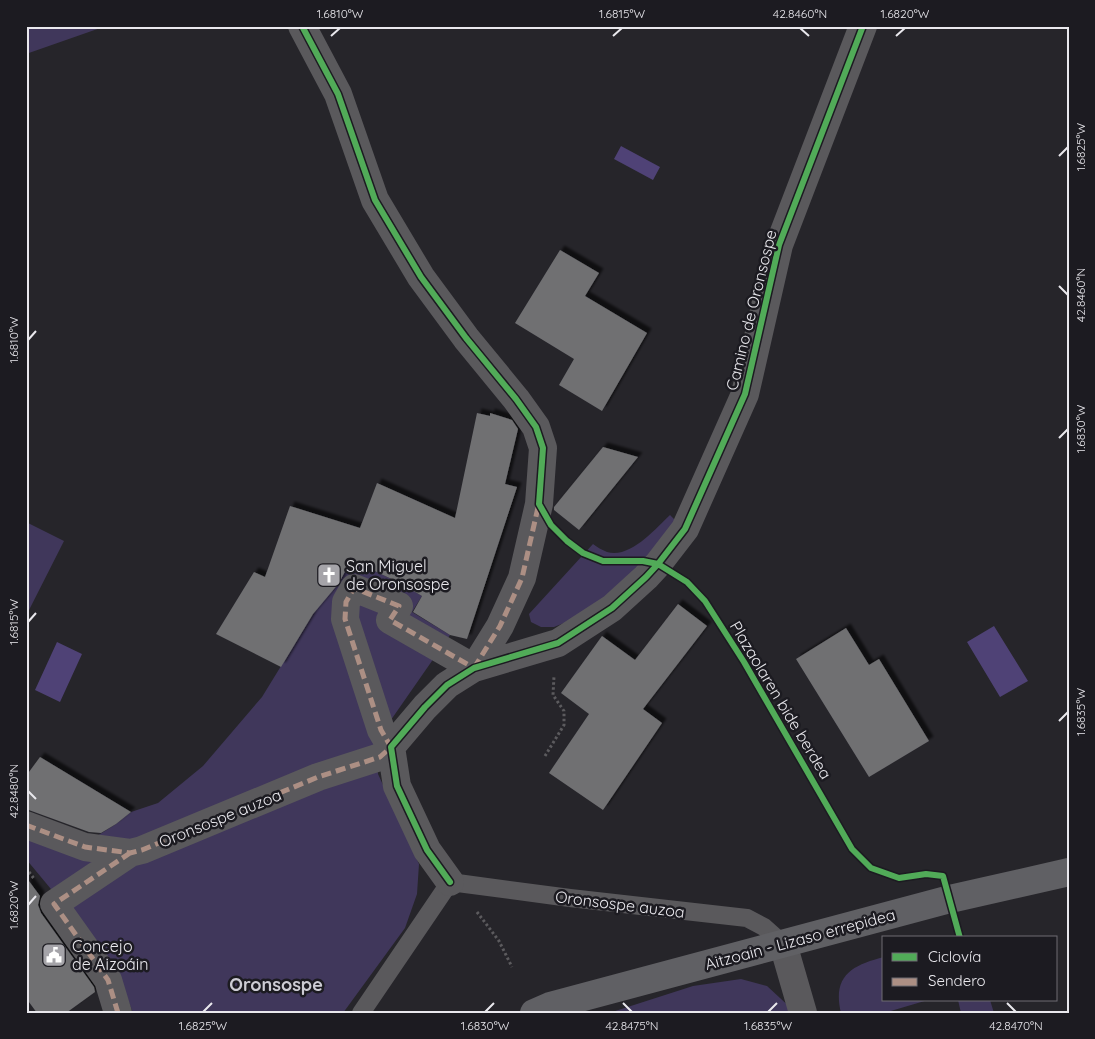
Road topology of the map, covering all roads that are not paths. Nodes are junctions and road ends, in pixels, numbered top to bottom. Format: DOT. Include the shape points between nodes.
graph roads {
  1 [pos="302,26"];
  2 [pos="862,26"];
  3 [pos="658,564"];
  4 [pos="474,668"];
  5 [pos="391,747"];
  6 [pos="26,824"];
  7 [pos="130,853"];
  8 [pos="1064,876"];
  9 [pos="450,882"];
  10 [pos="783,944"];
  11 [pos="118,1013"];
  12 [pos="361,1013"];
  13 [pos="534,1013"];
  14 [pos="803,1013"];
  1 -- 4 [label="street, Oronsospe auzoa" via="338,94 375,200 421,277 536,427 543,448 539,504 522,578 500,626"];
  2 -- 3 [label="street, Camino de Oronsospe" via="779,245 746,394 685,529"];
  3 -- 4 [label="street, Oronsospe auzoa" via="612,608 558,643"];
  4 -- 5 [label="street, Oronsospe auzoa" via="447,685"];
  4 -- 5 [label="street" via="390,620 399,606 354,588 346,602 346,619 381,730"];
  5 -- 7 [label="street, Oronsospe auzoa" via="380,757 318,777"];
  5 -- 9 [label="street" via="397,786 427,850"];
  6 -- 7 [label="street, Oronsospe auzoa" via="84,847"];
  7 -- 11 [label="street, Oronsospe auzoa" via="54,904 108,980"];
  8 -- 10 [label="street, Aitzoain - Lizaso errepidea" via="950,899"];
  9 -- 10 [label="lane, Oronsospe auzoa" via="747,918 764,927"];
  9 -- 12 [label="lane"];
  10 -- 13 [label="street, Aitzoain - Lizaso errepidea"];
  10 -- 14 [label="street"];
}
